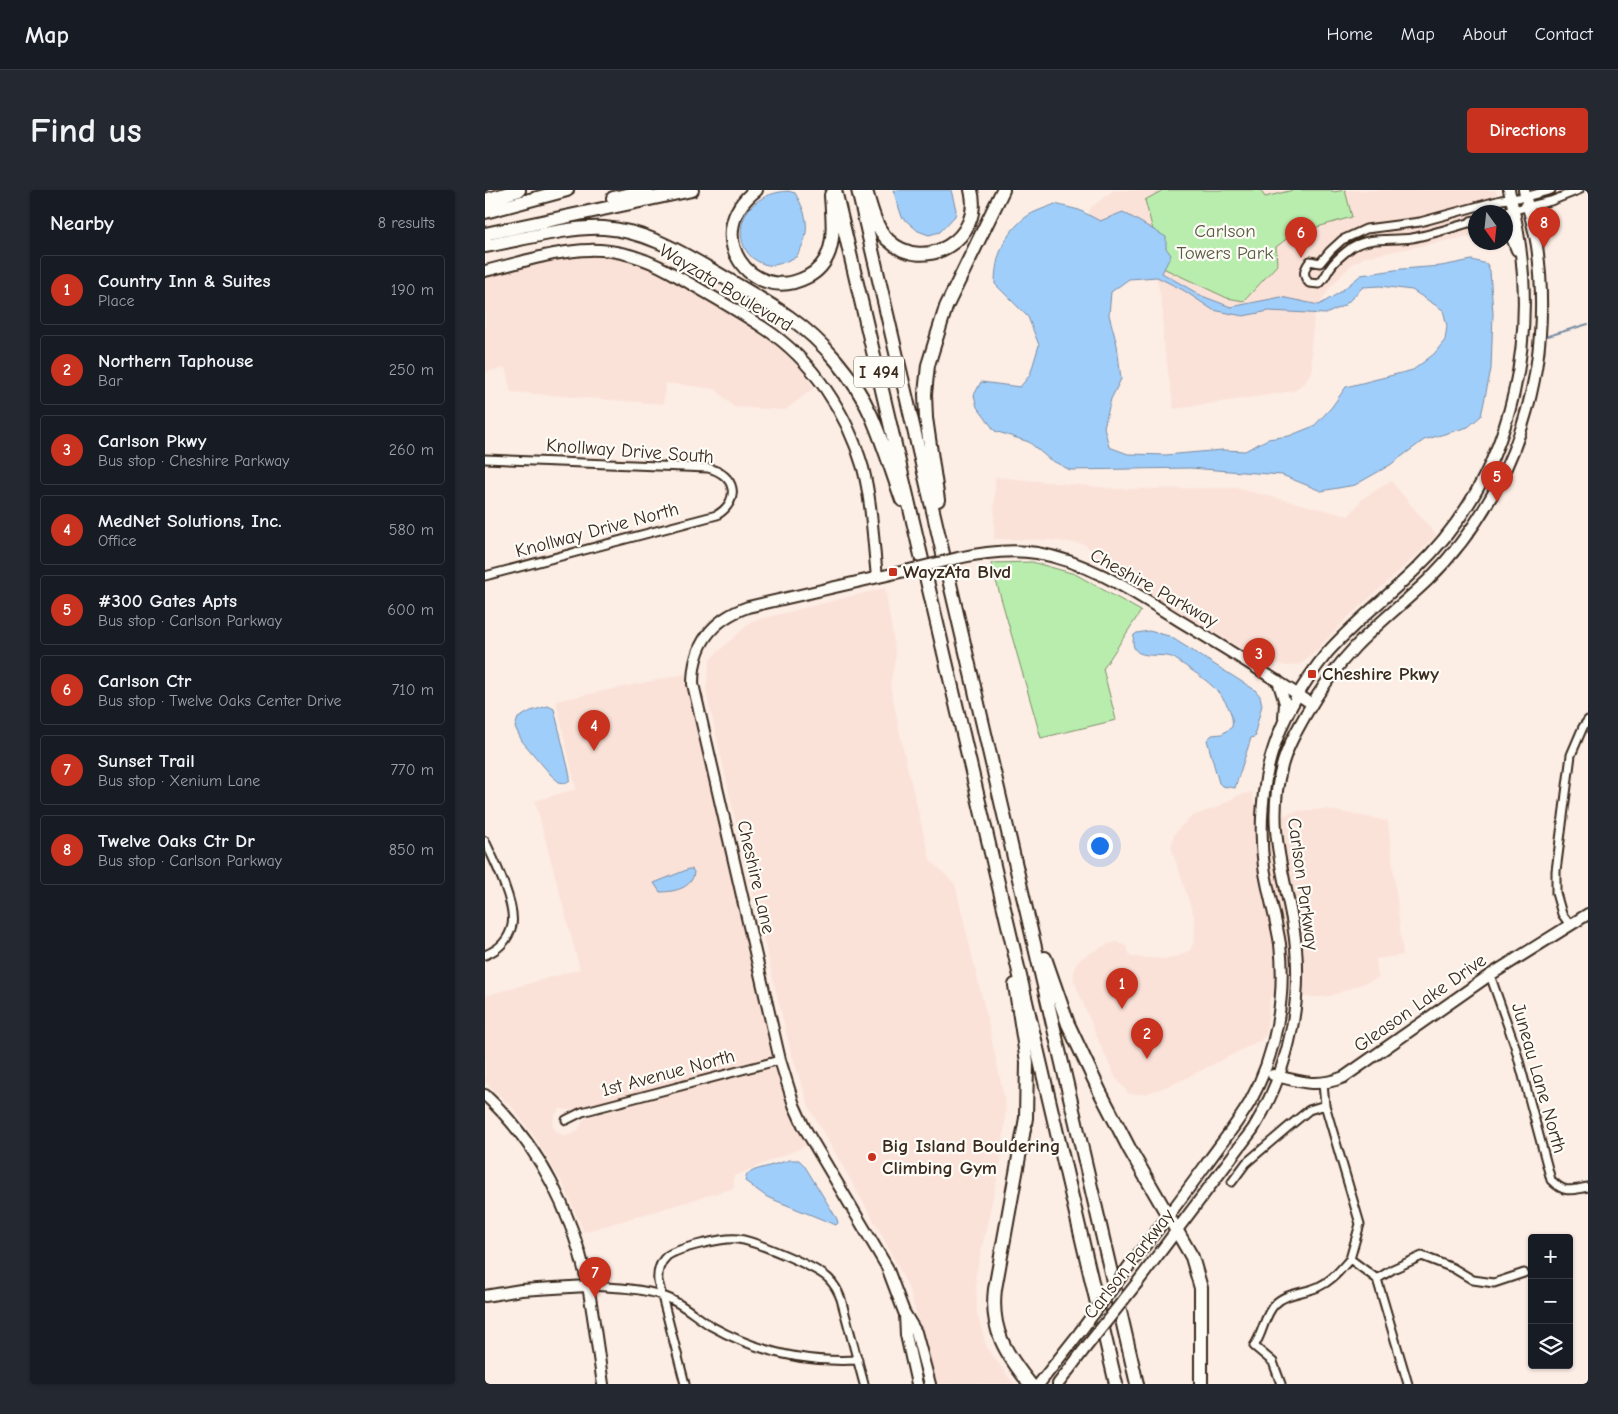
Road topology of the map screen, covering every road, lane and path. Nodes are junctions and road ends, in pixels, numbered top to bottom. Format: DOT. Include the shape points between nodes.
graph roads {
  1 [pos="519,190"];
  2 [pos="543,190"];
  3 [pos="567,190"];
  4 [pos="647,190"];
  5 [pos="692,190"];
  6 [pos="756,190"];
  7 [pos="831,190"];
  8 [pos="835,190"];
  9 [pos="858,190"];
  10 [pos="865,190"];
  11 [pos="971,190"];
  12 [pos="1003,190"];
  13 [pos="1551,190"];
  14 [pos="1579,190"];
  15 [pos="1510,194"];
  16 [pos="1526,198"];
  17 [pos="485,200"];
  18 [pos="1513,208"];
  19 [pos="485,210"];
  20 [pos="1468,224"];
  21 [pos="1513,226"];
  22 [pos="485,233"];
  23 [pos="1513,240"];
  24 [pos="485,246"];
  25 [pos="1522,260"];
  26 [pos="1319,263"];
  27 [pos="1329,269"];
  28 [pos="485,272"];
  29 [pos="485,458"];
  30 [pos="717,515"];
  31 [pos="940,542"];
  32 [pos="921,555"];
  33 [pos="905,571"];
  34 [pos="485,576"];
  35 [pos="877,577"];
  36 [pos="1277,680"];
  37 [pos="1299,695"];
  38 [pos="1312,704"];
  39 [pos="1588,720"];
  40 [pos="1283,724"];
  41 [pos="485,841"];
  42 [pos="1019,878"];
  43 [pos="998,886"];
  44 [pos="1588,914"];
  45 [pos="1570,925"];
  46 [pos="485,955"];
  47 [pos="1490,975"];
  48 [pos="780,1060"];
  49 [pos="1263,1073"];
  50 [pos="1278,1077"];
  51 [pos="1323,1084"];
  52 [pos="485,1095"];
  53 [pos="1325,1105"];
  54 [pos="566,1120"];
  55 [pos="1232,1182"];
  56 [pos="1588,1187"];
  57 [pos="1169,1215"];
  58 [pos="1178,1230"];
  59 [pos="1350,1259"];
  60 [pos="1524,1273"];
  61 [pos="1377,1279"];
  62 [pos="587,1286"];
  63 [pos="661,1295"];
  64 [pos="485,1296"];
  65 [pos="904,1312"];
  66 [pos="858,1360"];
  67 [pos="603,1384"];
  68 [pos="685,1384"];
  69 [pos="864,1384"];
  70 [pos="917,1384"];
  71 [pos="931,1384"];
  72 [pos="1030,1384"];
  73 [pos="1039,1384"];
  74 [pos="1058,1384"];
  75 [pos="1117,1384"];
  76 [pos="1137,1384"];
  77 [pos="1201,1384"];
  78 [pos="1281,1384"];
  79 [pos="1408,1384"];
  1 -- 17 [label="highway"];
  2 -- 19 [label="highway"];
  3 -- 19 [label="highway"];
  4 -- 22 [label="highway"];
  5 -- 22 [label="highway"];
  6 -- 7 [label="highway" via="742,203 733,219 734,248 749,272 765,281 782,283 809,276 826,258 832,234"];
  8 -- 32 [label="highway, I 494"];
  9 -- 31 [label="highway, I 494"];
  10 -- 11 [label="highway" via="879,227 889,240 905,250 926,254 949,246 964,233 973,214"];
  12 -- 31 [label="highway" via="946,307 928,365 926,418 940,511"];
  13 -- 16 [label="street"];
  14 -- 16 [label="street" via="1556,200"];
  15 -- 16 [label="street"];
  15 -- 26 [label="street" via="1420,222 1366,229 1342,240"];
  16 -- 18 [label="street"];
  16 -- 38 [label="main road, Carlson Parkway" via="1537,246 1540,310 1537,361 1527,414 1518,440 1501,479 1470,530 1429,579 1355,647"];
  20 -- 27 [label="street" via="1419,236 1362,242 1343,254"];
  21 -- 25 [label="main road, Carlson Parkway"];
  23 -- 25 [label="main road"];
  24 -- 32 [label="highway" via="583,228 629,231 674,248 788,316 825,349 862,397"];
  25 -- 37 [label="main road, Carlson Parkway" via="1522,348 1518,373 1509,417 1482,479 1432,553 1328,653"];
  26 -- 27 [label="street"];
  26 -- 27 [label="street" via="1310,261 1305,267 1309,283 1319,284"];
  28 -- 35 [label="main road, Wayzata Boulevard" via="569,250 588,248 623,252 663,267 765,328 787,345 829,393 856,447 868,495"];
  29 -- 30 [label="street, Knollway Drive South" via="708,468 724,474 732,488 730,502"];
  30 -- 34 [label="street, Knollway Drive North"];
  31 -- 42 [label="highway, I 494"];
  32 -- 43 [label="highway, I 494"];
  33 -- 35 [label="main road, Cheshire Lane"];
  33 -- 36 [label="main road, Cheshire Parkway, bridge" via="993,552 1038,553 1073,563 1116,582"];
  35 -- 48 [label="main road, Cheshire Lane" via="735,612 706,636 695,658 693,684"];
  36 -- 37 [label="main road, Cheshire Parkway"];
  36 -- 40 [label="main road" via="1285,703"];
  37 -- 38 [label="main road, Cheshire Parkway"];
  37 -- 40 [label="main road, Carlson Parkway"];
  38 -- 50 [label="main road, Carlson Parkway" via="1283,763 1275,806 1276,842 1293,925 1298,970 1293,1022"];
  39 -- 45 [label="street" via="1571,755 1555,876 1562,914"];
  40 -- 49 [label="main road, Carlson Parkway" via="1271,757 1263,814 1264,865 1282,971 1279,1015"];
  41 -- 46 [label="street" via="504,886 512,924 499,948"];
  42 -- 57 [label="highway" via="1068,1024 1117,1126"];
  42 -- 76 [label="highway, I 494"];
  43 -- 72 [label="highway" via="1022,1028 1027,1081 1026,1118 993,1314 999,1338"];
  43 -- 75 [label="highway, I 494"];
  44 -- 45 [label="main road, Gleason Lake Drive"];
  45 -- 47 [label="main road, Gleason Lake Drive"];
  47 -- 51 [label="main road, Gleason Lake Drive" via="1352,1072"];
  47 -- 56 [label="street, Juneau Lane North" via="1515,1046 1551,1180 1559,1188 1569,1191"];
  48 -- 54 [label="street, 1st Avenue North" via="582,1112"];
  48 -- 65 [label="main road, Cheshire Lane" via="804,1127 887,1267"];
  49 -- 50 [label="main road, Gleason Lake Drive"];
  49 -- 57 [label="main road, Carlson Parkway" via="1240,1117"];
  50 -- 51 [label="main road, Gleason Lake Drive"];
  50 -- 58 [label="main road, Carlson Parkway" via="1253,1130"];
  51 -- 53 [label="street"];
  52 -- 62 [label="main road" via="518,1132 548,1176 568,1219"];
  53 -- 55 [label="street" via="1309,1110 1287,1128 1246,1163"];
  53 -- 59 [label="street" via="1360,1224"];
  57 -- 58 [label="highway"];
  57 -- 73 [label="main road, Carlson Parkway, bridge"];
  58 -- 74 [label="main road, Carlson Parkway, bridge"];
  58 -- 77 [label="highway" via="1192,1257 1201,1288"];
  59 -- 61 [label="street"];
  59 -- 78 [label="street" via="1329,1281 1271,1304 1254,1346 1273,1362"];
  60 -- 61 [label="street" via="1494,1283 1473,1280 1422,1256"];
  61 -- 79 [label="street"];
  62 -- 63 [label="street"];
  62 -- 64 [label="main road"];
  62 -- 67 [label="main road"];
  63 -- 66 [label="street" via="726,1334 764,1350 814,1360"];
  63 -- 66 [label="street" via="657,1274 665,1259 674,1252 733,1238 751,1242 829,1278 841,1298"];
  63 -- 68 [label="street"];
  65 -- 70 [label="main road, Cheshire Lane"];
  65 -- 71 [label="main road, Cheshire Lane" via="916,1332"];
  66 -- 69 [label="street"];
}
